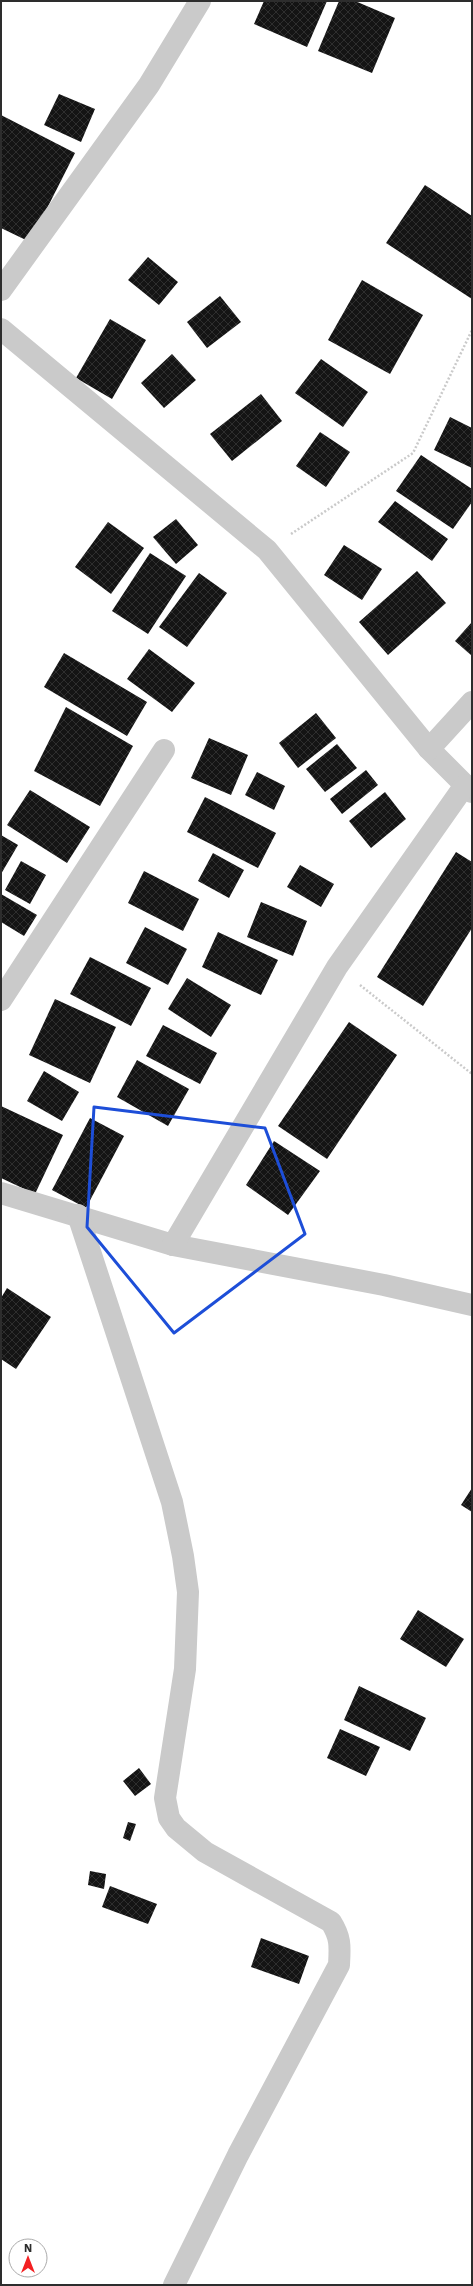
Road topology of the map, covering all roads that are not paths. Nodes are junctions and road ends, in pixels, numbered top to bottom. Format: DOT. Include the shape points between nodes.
graph roads {
  1 [pos="200,1"];
  2 [pos="1,290"];
  3 [pos="1,329"];
  4 [pos="472,702"];
  5 [pos="429,749"];
  6 [pos="164,750"];
  7 [pos="468,789"];
  8 [pos="1,1000"];
  9 [pos="1,1193"];
  10 [pos="78,1215"];
  11 [pos="173,1245"];
  12 [pos="472,1305"];
  13 [pos="174,2285"];
  1 -- 2 [label="street" via="149,85"];
  3 -- 5 [label="street" via="268,550"];
  4 -- 5 [label="street"];
  5 -- 7 [label="street"];
  6 -- 8 [label="street"];
  7 -- 11 [label="street" via="338,967"];
  9 -- 10 [label="street"];
  10 -- 11 [label="street"];
  10 -- 13 [label="street" via="172,1502 183,1556 188,1592 184,1669 165,1798 169,1818 176,1828 205,1852 331,1922 339,1935 339,1965 238,2155"];
  11 -- 12 [label="street" via="384,1285"];
}
